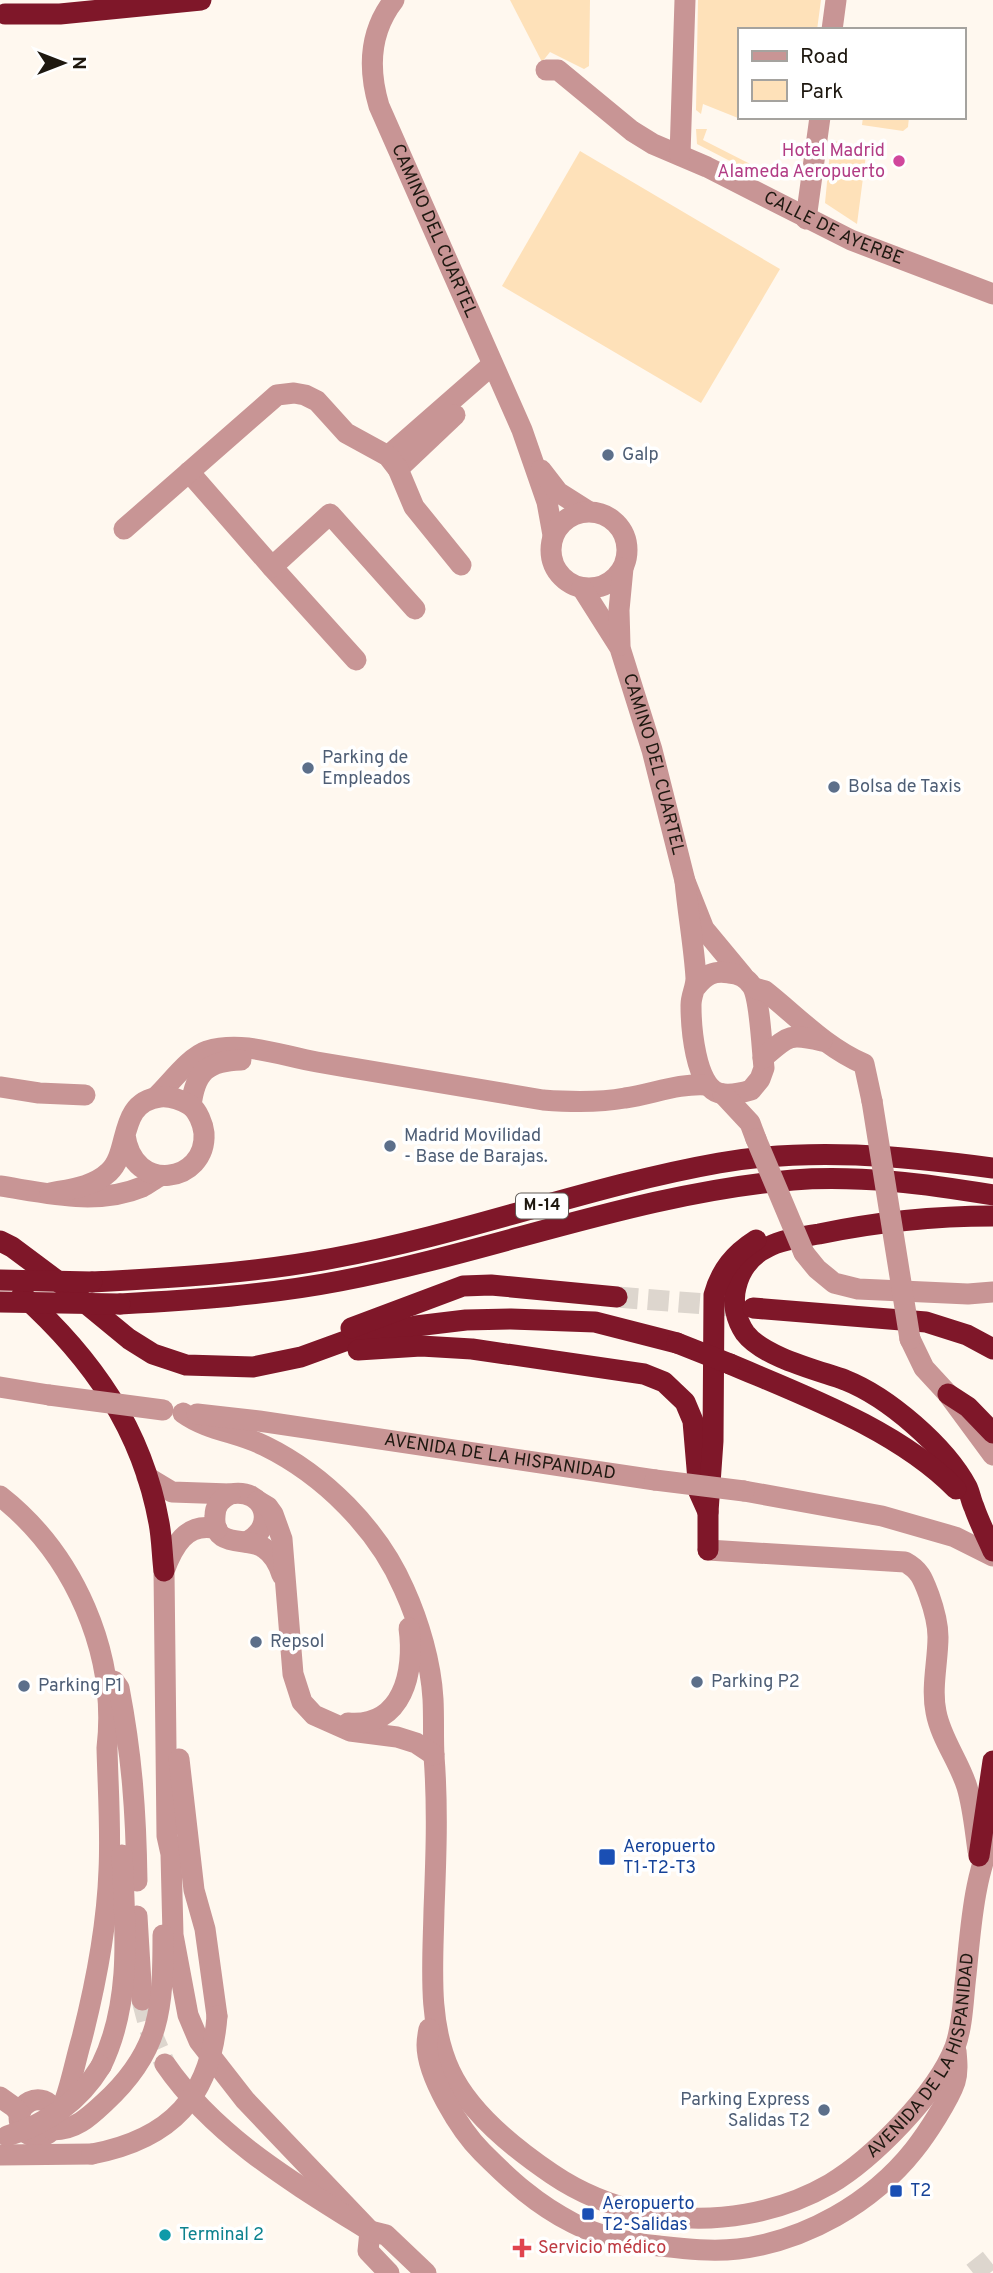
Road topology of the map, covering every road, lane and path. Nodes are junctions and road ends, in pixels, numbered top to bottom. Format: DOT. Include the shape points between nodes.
graph roads {
  1 [pos="72,0"];
  2 [pos="201,0"];
  3 [pos="394,0"];
  4 [pos="685,0"];
  5 [pos="836,0"];
  6 [pos="2,14"];
  7 [pos="832,28"];
  8 [pos="546,70"];
  9 [pos="820,119"];
  10 [pos="680,155"];
  11 [pos="806,219"];
  12 [pos="993,294"];
  13 [pos="495,372"];
  14 [pos="533,460"];
  15 [pos="393,463"];
  16 [pos="190,472"];
  17 [pos="588,511"];
  18 [pos="124,529"];
  19 [pos="553,535"];
  20 [pos="461,565"];
  21 [pos="272,567"];
  22 [pos="623,568"];
  23 [pos="582,588"];
  24 [pos="415,609"];
  25 [pos="620,648"];
  26 [pos="356,660"];
  27 [pos="685,881"];
  28 [pos="749,982"];
  29 [pos="696,987"];
  30 [pos="822,1041"];
  31 [pos="696,1050"];
  32 [pos="763,1058"];
  33 [pos="302,1060"];
  34 [pos="0,1087"];
  35 [pos="715,1089"];
  36 [pos="751,1090"];
  37 [pos="652,1091"];
  38 [pos="85,1095"];
  39 [pos="156,1097"];
  40 [pos="191,1106"];
  41 [pos="753,1131"];
  42 [pos="125,1135"];
  43 [pos="993,1168"];
  44 [pos="160,1176"];
  45 [pos="0,1186"];
  46 [pos="50,1193"];
  47 [pos="993,1195"];
  48 [pos="993,1216"];
  49 [pos="876,1223"];
  50 [pos="0,1241"];
  51 [pos="0,1280"];
  52 [pos="993,1292"];
  53 [pos="617,1297"];
  54 [pos="0,1302"];
  55 [pos="753,1308"];
  56 [pos="993,1349"];
  57 [pos="301,1357"];
  58 [pos="226,1366"];
  59 [pos="0,1387"];
  60 [pos="948,1394"];
  61 [pos="173,1412"];
  62 [pos="993,1433"];
  63 [pos="993,1455"];
  64 [pos="147,1477"];
  65 [pos="230,1494"];
  66 [pos="0,1496"];
  67 [pos="258,1501"];
  68 [pos="974,1508"];
  69 [pos="708,1512"];
  70 [pos="217,1529"];
  71 [pos="246,1542"];
  72 [pos="708,1550"];
  73 [pos="993,1554"];
  74 [pos="164,1572"];
  75 [pos="286,1587"];
  76 [pos="404,1588"];
  77 [pos="103,1665"];
  78 [pos="166,1706"];
  79 [pos="331,1722"];
  80 [pos="110,1728"];
  81 [pos="435,1759"];
  82 [pos="993,1761"];
  83 [pos="993,1828"];
  84 [pos="167,1836"];
  85 [pos="979,1856"];
  86 [pos="977,1884"];
  87 [pos="142,2000"];
  88 [pos="434,2003"];
  89 [pos="956,2045"];
  90 [pos="165,2064"];
  91 [pos="0,2097"];
  92 [pos="20,2114"];
  93 [pos="55,2121"];
  94 [pos="0,2138"];
  95 [pos="0,2155"];
  96 [pos="370,2231"];
  97 [pos="389,2273"];
  98 [pos="426,2273"];
  1 -- 6 [label="highway"];
  2 -- 6 [label="highway" via="60,14"];
  3 -- 13 [label="street, CAMINO DEL CUARTEL" via="374,42 374,87 387,128"];
  4 -- 10 [label="street"];
  5 -- 7 [label="street"];
  8 -- 10 [label="street, CALLE DE AYERBE" via="558,70 632,131"];
  9 -- 11 [label="street"];
  10 -- 11 [label="street, CALLE DE AYERBE"];
  11 -- 12 [label="street, CALLE DE AYERBE"];
  13 -- 14 [label="street, CAMINO DEL CUARTEL"];
  13 -- 15 [label="street"];
  14 -- 17 [label="street, CAMINO DEL CUARTEL" via="558,492"];
  14 -- 19 [label="street, CAMINO DEL CUARTEL"];
  15 -- 16 [label="street" via="346,433 317,401 294,393 276,395"];
  15 -- 20 [label="street" via="414,507"];
  16 -- 18 [label="street"];
  16 -- 21 [label="street"];
  17 -- 19 [label="street" via="567,518"];
  17 -- 22 [label="street" via="601,513 621,529 627,554"];
  19 -- 23 [label="street" via="550,550 557,572"];
  21 -- 24 [label="street" via="330,514"];
  21 -- 26 [label="street"];
  22 -- 23 [label="street" via="606,585"];
  22 -- 25 [label="street, CAMINO DEL CUARTEL"];
  23 -- 25 [label="street, CAMINO DEL CUARTEL"];
  25 -- 27 [label="street, CAMINO DEL CUARTEL"];
  27 -- 28 [label="street, CAMINO DEL CUARTEL" via="704,929"];
  27 -- 29 [label="street, CAMINO DEL CUARTEL"];
  28 -- 29 [label="street" via="727,972 713,972"];
  28 -- 30 [label="street"];
  28 -- 32 [label="street"];
  29 -- 31 [label="street, CAMINO DEL CUARTEL" via="691,1003"];
  30 -- 32 [label="street" via="790,1037"];
  30 -- 60 [label="street, bridge" via="864,1065 910,1339 924,1368"];
  31 -- 35 [label="street, CAMINO DEL CUARTEL" via="700,1072"];
  31 -- 37 [label="street"];
  32 -- 36 [label="street" via="761,1079"];
  33 -- 37 [label="street" via="543,1100 626,1098"];
  33 -- 39 [label="street" via="234,1047 205,1051"];
  33 -- 40 [label="street" via="217,1063 198,1078"];
  34 -- 38 [label="street"];
  35 -- 36 [label="street"];
  35 -- 37 [label="street" via="682,1085"];
  35 -- 41 [label="street"];
  36 -- 41 [label="street"];
  39 -- 40 [label="street"];
  39 -- 42 [label="street" via="134,1112"];
  40 -- 44 [label="street" via="204,1131 197,1160 186,1170"];
  41 -- 52 [label="street, bridge" via="804,1253 834,1283 858,1289"];
  42 -- 44 [label="street" via="137,1164"];
  42 -- 46 [label="street" via="112,1170 96,1183"];
  43 -- 51 [label="highway, M-14, bridge" via="852,1154 784,1155 642,1178 466,1228 335,1258 186,1278"];
  44 -- 46 [label="street" via="117,1194 83,1197"];
  45 -- 46 [label="street"];
  47 -- 54 [label="highway, M-14, bridge" via="944,1187 795,1180 725,1188 650,1204 341,1281 202,1299 120,1304"];
  48 -- 49 [label="highway"];
  49 -- 68 [label="highway" via="766,1248 748,1261 740,1275 735,1310 746,1334 757,1344 848,1381 892,1405 938,1448 967,1488"];
  49 -- 69 [label="highway" via="842,1219 782,1228 744,1247 720,1276 714,1295"];
  50 -- 58 [label="highway" via="153,1354 186,1365"];
  51 -- 64 [label="highway" via="55,1324 84,1358 131,1434"];
  53 -- 58 [label="highway" via="463,1286 368,1323"];
  55 -- 56 [label="highway" via="926,1322"];
  57 -- 58 [label="highway" via="253,1367"];
  57 -- 68 [label="highway, bridge" via="345,1341 466,1320 595,1322 677,1343 805,1396 910,1450"];
  57 -- 69 [label="highway" via="421,1346 644,1374 664,1382 685,1402 692,1421 699,1492"];
  59 -- 61 [label="street, AVENIDA DE LA HISPANIDAD, bridge"];
  60 -- 62 [label="highway"];
  60 -- 63 [label="street"];
  61 -- 73 [label="street, AVENIDA DE LA HISPANIDAD, bridge" via="744,1491 882,1516"];
  61 -- 76 [label="street" via="263,1444 301,1467 358,1519"];
  64 -- 65 [label="street" via="172,1492"];
  64 -- 74 [label="highway" via="159,1523"];
  65 -- 67 [label="street" via="245,1493"];
  65 -- 70 [label="street" via="215,1512"];
  66 -- 77 [label="street" via="48,1544 65,1569 88,1614"];
  67 -- 71 [label="street" via="264,1524"];
  67 -- 75 [label="street" via="268,1507 278,1524"];
  68 -- 73 [label="highway"];
  69 -- 72 [label="highway"];
  70 -- 71 [label="street" via="229,1541"];
  70 -- 74 [label="street" via="189,1531 171,1553"];
  71 -- 75 [label="street" via="268,1550"];
  72 -- 85 [label="street" via="905,1562 917,1568 936,1613 936,1711 967,1788"];
  74 -- 78 [label="street"];
  75 -- 79 [label="street" via="298,1693 314,1715"];
  76 -- 79 [label="street" via="411,1640 401,1698 376,1719 360,1724"];
  76 -- 81 [label="street" via="422,1639 433,1694"];
  77 -- 80 [label="street"];
  77 -- 87 [label="street" via="119,1688 130,1744"];
  78 -- 84 [label="street"];
  78 -- 95 [label="street, bridge" via="178,1751 194,1890 205,1929 217,2016 212,2056 186,2105 143,2139 109,2151"];
  79 -- 81 [label="street" via="350,1731 416,1743"];
  80 -- 93 [label="street" via="109,1873 100,1957 71,2077"];
  80 -- 94 [label="street, bridge" via="116,1748 124,1899 123,1978 116,2030 101,2066 83,2091 54,2116"];
  81 -- 88 [label="street"];
  82 -- 85 [label="highway"];
  83 -- 86 [label="street, AVENIDA DE LA HISPANIDAD"];
  84 -- 93 [label="street" via="162,1854 162,2000 146,2051 92,2115 68,2130"];
  84 -- 96 [label="street" via="173,1935 188,2014 199,2041 245,2100"];
  85 -- 86 [label="street"];
  86 -- 89 [label="street, AVENIDA DE LA HISPANIDAD"];
  88 -- 89 [label="street, AVENIDA DE LA HISPANIDAD" via="442,2050 465,2096 537,2164 614,2205 701,2218 758,2212 832,2183 913,2110 934,2085"];
  88 -- 89 [label="street" via="429,2058 469,2139 531,2198 573,2223 624,2241 681,2249 713,2251 769,2244 849,2209 886,2181 926,2136 954,2084"];
  90 -- 96 [label="street" via="211,2119 281,2175"];
  91 -- 92 [label="street"];
  92 -- 93 [label="street" via="23,2106 36,2099 50,2103"];
  92 -- 93 [label="street" via="24,2131 34,2136 44,2136"];
  96 -- 97 [label="street" via="368,2251"];
  96 -- 98 [label="street" via="386,2235"];
}
